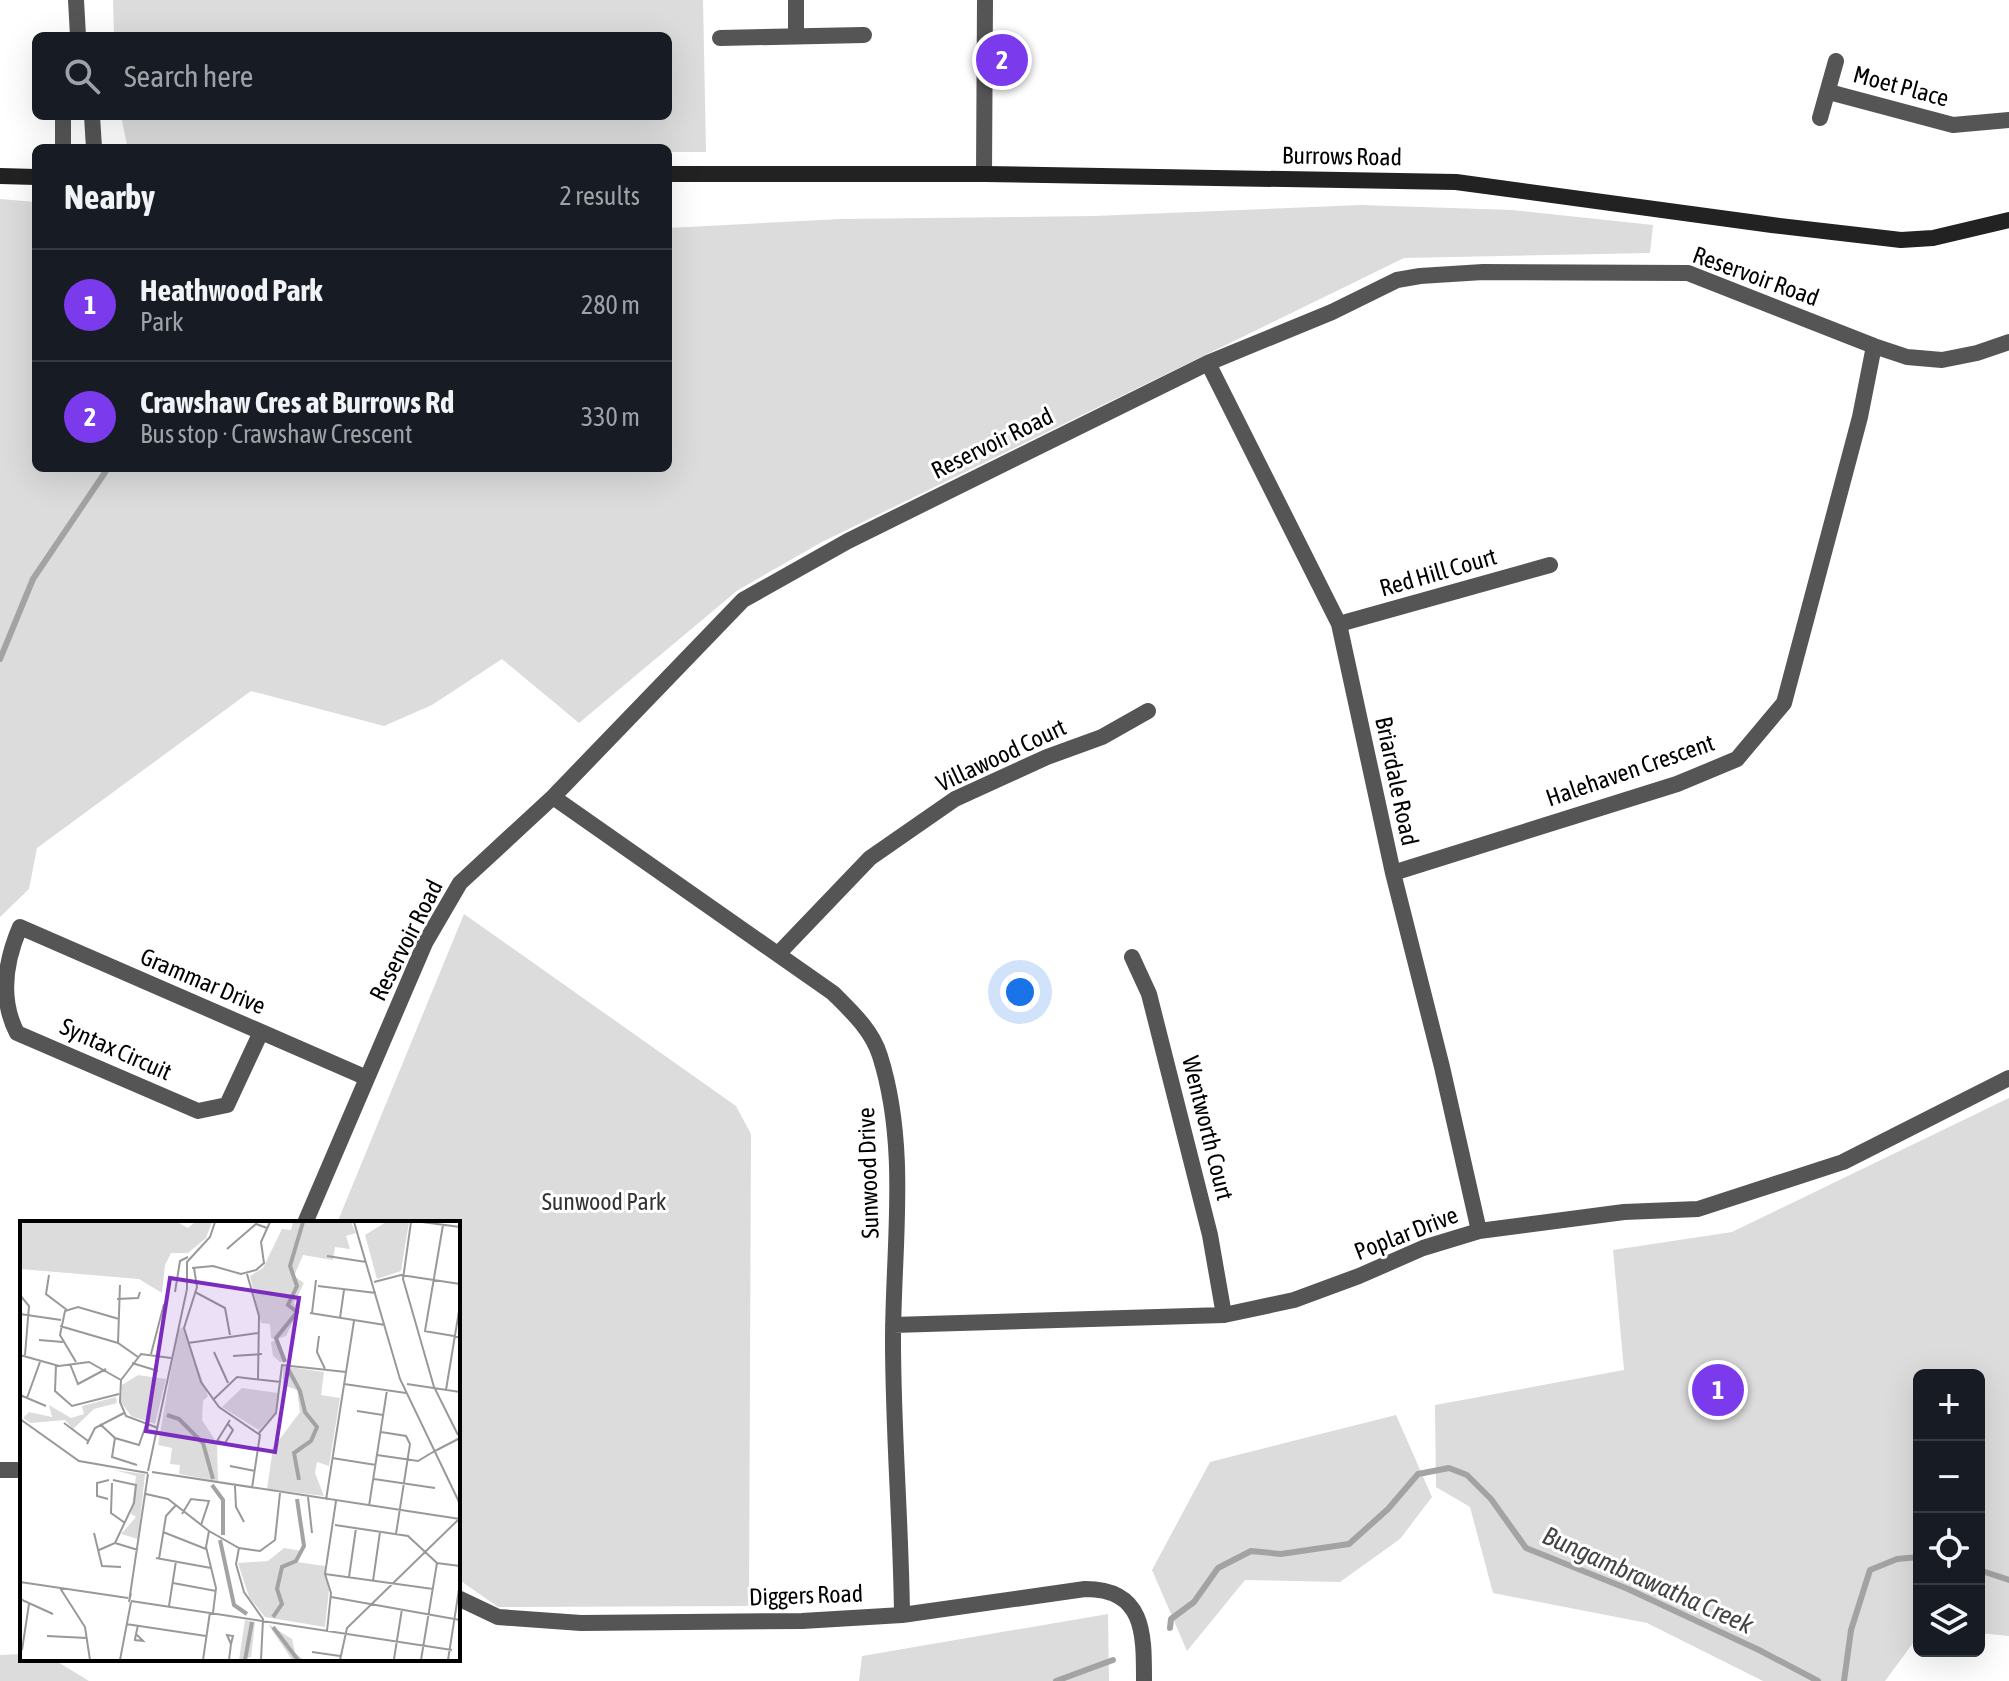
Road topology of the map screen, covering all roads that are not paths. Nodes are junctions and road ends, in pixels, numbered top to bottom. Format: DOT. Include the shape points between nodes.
graph roads {
  1 [pos="76,0"];
  2 [pos="796,0"];
  3 [pos="985,0"];
  4 [pos="78,32"];
  5 [pos="864,35"];
  6 [pos="796,36"];
  7 [pos="720,38"];
  8 [pos="1836,61"];
  9 [pos="1829,92"];
  10 [pos="1820,118"];
  11 [pos="63,120"];
  12 [pos="92,120"];
  13 [pos="2009,120"];
  14 [pos="63,144"];
  15 [pos="94,144"];
  16 [pos="672,174"];
  17 [pos="984,174"];
  18 [pos="0,176"];
  19 [pos="32,177"];
  20 [pos="2009,220"];
  21 [pos="2009,342"];
  22 [pos="1874,346"];
  23 [pos="1208,363"];
  24 [pos="1550,565"];
  25 [pos="1339,624"];
  26 [pos="1148,711"];
  27 [pos="553,797"];
  28 [pos="1393,873"];
  29 [pos="20,927"];
  30 [pos="779,953"];
  31 [pos="1132,957"];
  32 [pos="261,1032"];
  33 [pos="367,1078"];
  34 [pos="2009,1078"];
  35 [pos="306,1221"];
  36 [pos="1479,1231"];
  37 [pos="1224,1315"];
  38 [pos="893,1325"];
  39 [pos="460,1599"];
  40 [pos="902,1615"];
  41 [pos="1144,1681"];
  1 -- 4 [label="street"];
  2 -- 6 [label="street"];
  3 -- 17 [label="street"];
  5 -- 6 [label="street"];
  6 -- 7 [label="street"];
  8 -- 9 [label="street, Moet Place"];
  9 -- 10 [label="street, Moet Place"];
  9 -- 13 [label="street, Moet Place" via="1953,125"];
  11 -- 14 [label="street"];
  12 -- 15 [label="street"];
  16 -- 17 [label="main road, Burrows Road"];
  17 -- 20 [label="main road, Burrows Road" via="1456,182 1901,240"];
  18 -- 19 [label="main road"];
  21 -- 22 [label="street, Reservoir Road" via="1942,360 1907,357"];
  22 -- 23 [label="street, Reservoir Road" via="1688,273 1483,272 1397,280"];
  22 -- 28 [label="street, Halehaven Crescent" via="1784,703 1737,759 1677,784"];
  23 -- 25 [label="street, Briardale Road"];
  23 -- 27 [label="street, Reservoir Road" via="848,541 743,600"];
  24 -- 25 [label="street, Red Hill Court"];
  25 -- 28 [label="street, Briardale Road"];
  26 -- 30 [label="street, Villawood Court" via="1102,737 955,799 870,858"];
  27 -- 30 [label="street, Sunwood Drive"];
  27 -- 33 [label="street, Reservoir Road" via="460,883 425,943"];
  28 -- 36 [label="street, Briardale Road"];
  29 -- 32 [label="street, Grammar Drive"];
  29 -- 32 [label="street, Syntax Circuit" via="2,968 7,1021 17,1033 198,1111 227,1105"];
  30 -- 38 [label="street, Sunwood Drive" via="861,1021 879,1053 895,1142"];
  31 -- 37 [label="street, Wentworth Court" via="1149,994 1210,1235"];
  32 -- 33 [label="street, Grammar Drive"];
  33 -- 35 [label="street, Reservoir Road"];
  34 -- 36 [label="street, Poplar Drive" via="1843,1162 1698,1209 1624,1212"];
  36 -- 37 [label="street, Poplar Drive" via="1294,1300"];
  37 -- 38 [label="street, Poplar Drive"];
  38 -- 40 [label="street, Sunwood Drive"];
  39 -- 40 [label="street, Diggers Road" via="498,1617 581,1623"];
  40 -- 41 [label="street, Diggers Road" via="1105,1589 1118,1594 1142,1625"];
}
